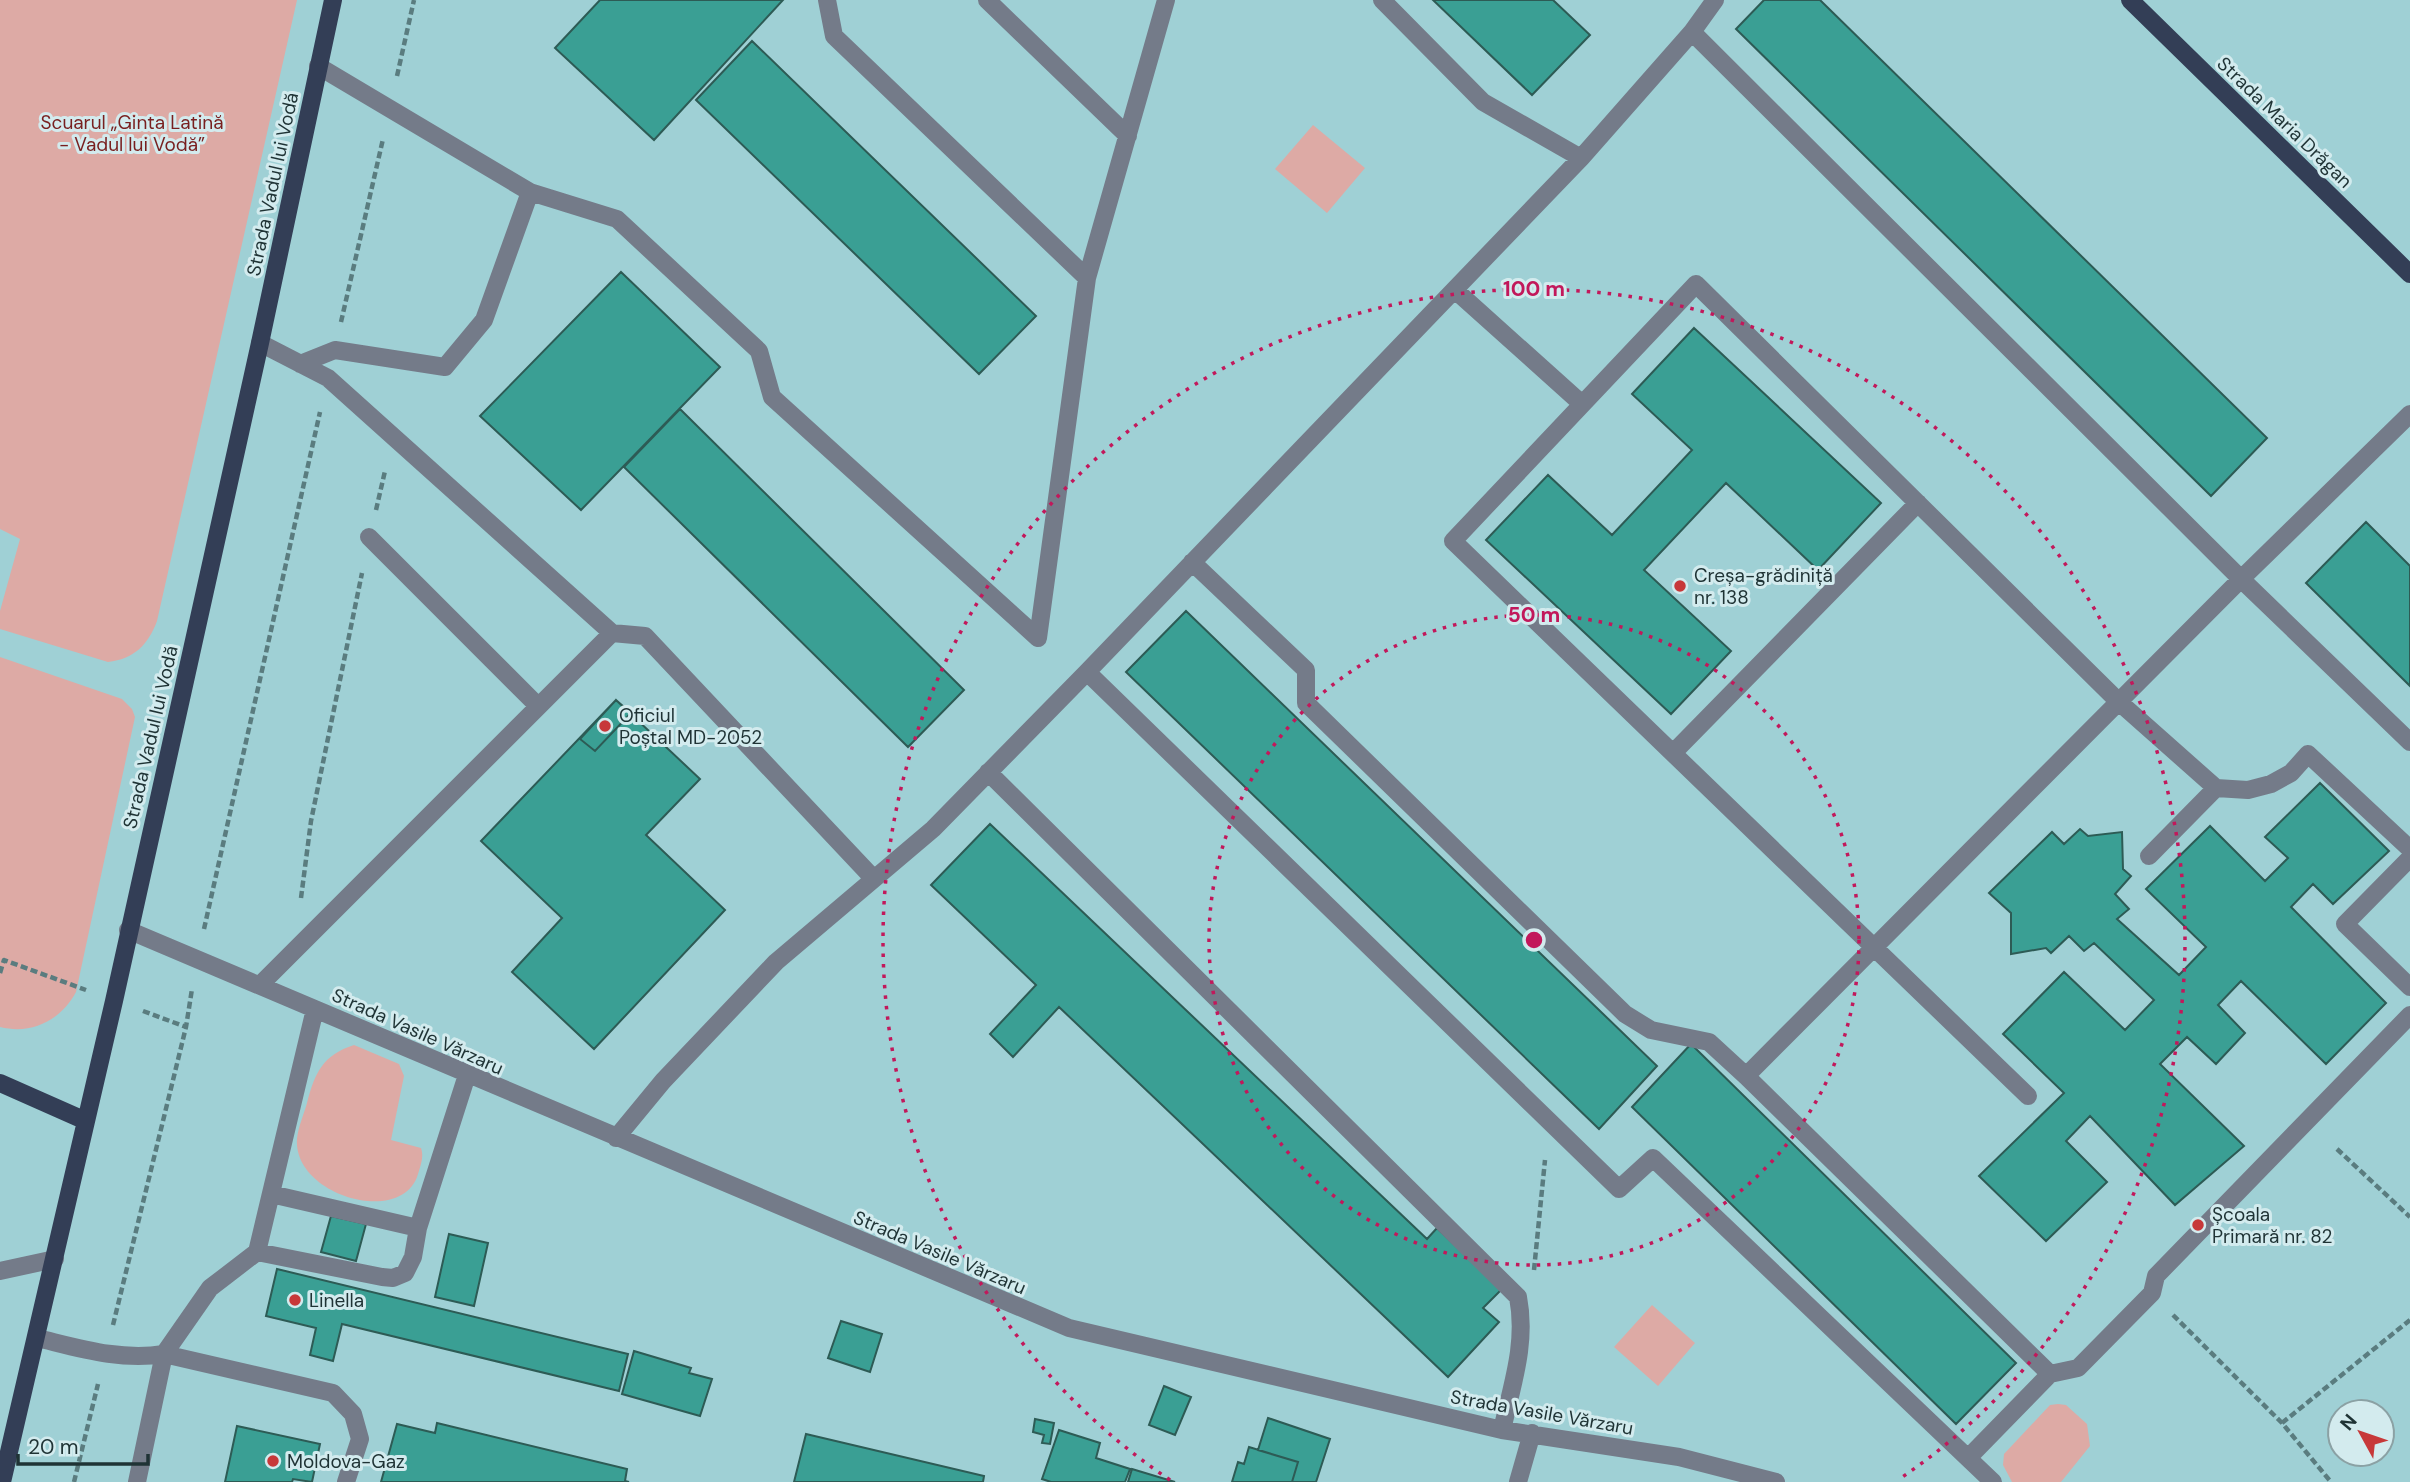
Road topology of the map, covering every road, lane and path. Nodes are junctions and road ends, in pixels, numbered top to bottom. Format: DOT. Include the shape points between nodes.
graph roads {
  1 [pos="333,0"];
  2 [pos="414,0"];
  3 [pos="827,0"];
  4 [pos="987,0"];
  5 [pos="1166,0"];
  6 [pos="1382,0"];
  7 [pos="1715,0"];
  8 [pos="2130,0"];
  9 [pos="1692,33"];
  10 [pos="318,66"];
  11 [pos="390,106"];
  12 [pos="1128,136"];
  13 [pos="1581,158"];
  14 [pos="530,192"];
  15 [pos="2410,274"];
  16 [pos="1087,278"];
  17 [pos="1455,290"];
  18 [pos="260,343"];
  19 [pos="335,350"];
  20 [pos="300,364"];
  21 [pos="328,378"];
  22 [pos="1582,404"];
  23 [pos="2410,414"];
  24 [pos="394,436"];
  25 [pos="1918,503"];
  26 [pos="369,537"];
  27 [pos="1192,562"];
  28 [pos="2241,579"];
  29 [pos="612,633"];
  30 [pos="1087,671"];
  31 [pos="2119,702"];
  32 [pos="537,705"];
  33 [pos="2410,742"];
  34 [pos="1673,753"];
  35 [pos="988,772"];
  36 [pos="2216,788"];
  37 [pos="2410,849"];
  38 [pos="2149,856"];
  39 [pos="2410,858"];
  40 [pos="873,878"];
  41 [pos="300,900"];
  42 [pos="128,930"];
  43 [pos="1874,946"];
  44 [pos="197,959"];
  45 [pos="260,985"];
  46 [pos="2410,988"];
  47 [pos="315,1009"];
  48 [pos="2410,1015"];
  49 [pos="467,1075"];
  50 [pos="1746,1076"];
  51 [pos="0,1083"];
  52 [pos="2028,1096"];
  53 [pos="86,1121"];
  54 [pos="1549,1121"];
  55 [pos="616,1138"];
  56 [pos="2337,1149"];
  57 [pos="271,1194"];
  58 [pos="2410,1217"];
  59 [pos="418,1228"];
  60 [pos="257,1252"];
  61 [pos="55,1259"];
  62 [pos="0,1271"];
  63 [pos="2152,1293"];
  64 [pos="1518,1297"];
  65 [pos="2410,1320"];
  66 [pos="37,1338"];
  67 [pos="164,1353"];
  68 [pos="105,1354"];
  69 [pos="2050,1374"];
  70 [pos="2281,1423"];
  71 [pos="1502,1430"];
  72 [pos="1532,1433"];
  73 [pos="1968,1458"];
  74 [pos="2,1482"];
  75 [pos="74,1482"];
  76 [pos="137,1482"];
  77 [pos="346,1482"];
  78 [pos="1518,1482"];
  79 [pos="1776,1482"];
  80 [pos="1993,1482"];
  81 [pos="2331,1482"];
  1 -- 10 [label="main road, Strada Vadul lui Vodă"];
  2 -- 11 [label="path"];
  3 -- 16 [label="street" via="834,36"];
  4 -- 12 [label="street"];
  5 -- 12 [label="street"];
  6 -- 13 [label="street" via="1483,102"];
  7 -- 9 [label="street"];
  8 -- 15 [label="main road, Strada Maria Drăgan"];
  9 -- 13 [label="street"];
  9 -- 28 [label="street"];
  10 -- 11 [label="street"];
  10 -- 18 [label="main road, Strada Vadul lui Vodă"];
  11 -- 14 [label="street"];
  11 -- 19 [label="path"];
  12 -- 16 [label="street"];
  13 -- 17 [label="street"];
  14 -- 16 [label="street" via="617,219 759,351 772,397 1038,638"];
  14 -- 19 [label="street" via="484,320 445,367"];
  17 -- 22 [label="street"];
  17 -- 27 [label="street"];
  18 -- 20 [label="street"];
  18 -- 42 [label="main road, Strada Vadul lui Vodă"];
  19 -- 20 [label="street"];
  20 -- 21 [label="street"];
  21 -- 24 [label="street"];
  21 -- 44 [label="path"];
  22 -- 25 [label="street" via="1696,284"];
  22 -- 34 [label="street" via="1453,541"];
  23 -- 28 [label="street"];
  24 -- 26 [label="path"];
  24 -- 29 [label="street"];
  25 -- 31 [label="street"];
  25 -- 34 [label="street"];
  26 -- 32 [label="street"];
  26 -- 41 [label="path" via="311,821"];
  27 -- 30 [label="street"];
  27 -- 50 [label="street" via="1306,670 1306,703 1625,1014 1651,1030 1710,1042"];
  28 -- 31 [label="street"];
  28 -- 33 [label="street"];
  29 -- 32 [label="street"];
  29 -- 40 [label="street" via="645,636"];
  30 -- 35 [label="street"];
  30 -- 54 [label="street"];
  31 -- 36 [label="street"];
  31 -- 43 [label="street"];
  32 -- 45 [label="street"];
  34 -- 43 [label="street"];
  35 -- 40 [label="street" via="933,829"];
  35 -- 64 [label="street"];
  36 -- 37 [label="street" via="2248,790 2271,784 2291,773 2308,754"];
  36 -- 38 [label="street"];
  39 -- 46 [label="street" via="2345,924"];
  40 -- 55 [label="street" via="776,962 663,1081"];
  42 -- 44 [label="street, Strada Vasile Vărzaru"];
  42 -- 53 [label="main road, Strada Vadul lui Vodă"];
  43 -- 50 [label="street"];
  43 -- 52 [label="street"];
  44 -- 45 [label="street, Strada Vasile Vărzaru"];
  44 -- 68 [label="path" via="186,1027"];
  45 -- 47 [label="street, Strada Vasile Vărzaru"];
  47 -- 49 [label="street, Strada Vasile Vărzaru"];
  47 -- 57 [label="street"];
  48 -- 63 [label="street" via="2156,1276"];
  49 -- 55 [label="street, Strada Vasile Vărzaru"];
  49 -- 59 [label="street"];
  50 -- 69 [label="street"];
  51 -- 53 [label="main road"];
  53 -- 61 [label="main road, Strada Vadul lui Vodă"];
  54 -- 64 [label="path" via="1534,1276"];
  54 -- 73 [label="street" via="1619,1189 1653,1158"];
  55 -- 71 [label="street, Strada Vasile Vărzaru" via="1069,1328"];
  56 -- 58 [label="path"];
  57 -- 59 [label="street"];
  57 -- 60 [label="street"];
  59 -- 60 [label="street" via="411,1264 393,1279"];
  60 -- 67 [label="street" via="210,1288"];
  61 -- 62 [label="street"];
  61 -- 66 [label="main road, Strada Vadul lui Vodă"];
  63 -- 69 [label="street" via="2078,1368"];
  63 -- 70 [label="path"];
  64 -- 71 [label="street" via="1523,1323 1521,1351"];
  65 -- 70 [label="path"];
  66 -- 68 [label="street"];
  66 -- 74 [label="main road, Strada Vadul lui Vodă"];
  67 -- 68 [label="street" via="139,1358"];
  67 -- 76 [label="street"];
  67 -- 77 [label="street" via="332,1393 353,1414 360,1438"];
  68 -- 75 [label="path"];
  69 -- 73 [label="street"];
  70 -- 81 [label="path"];
  71 -- 72 [label="street, Strada Vasile Vărzaru"];
  72 -- 78 [label="street"];
  72 -- 79 [label="street, Strada Vasile Vărzaru" via="1679,1457"];
  73 -- 80 [label="street"];
}
